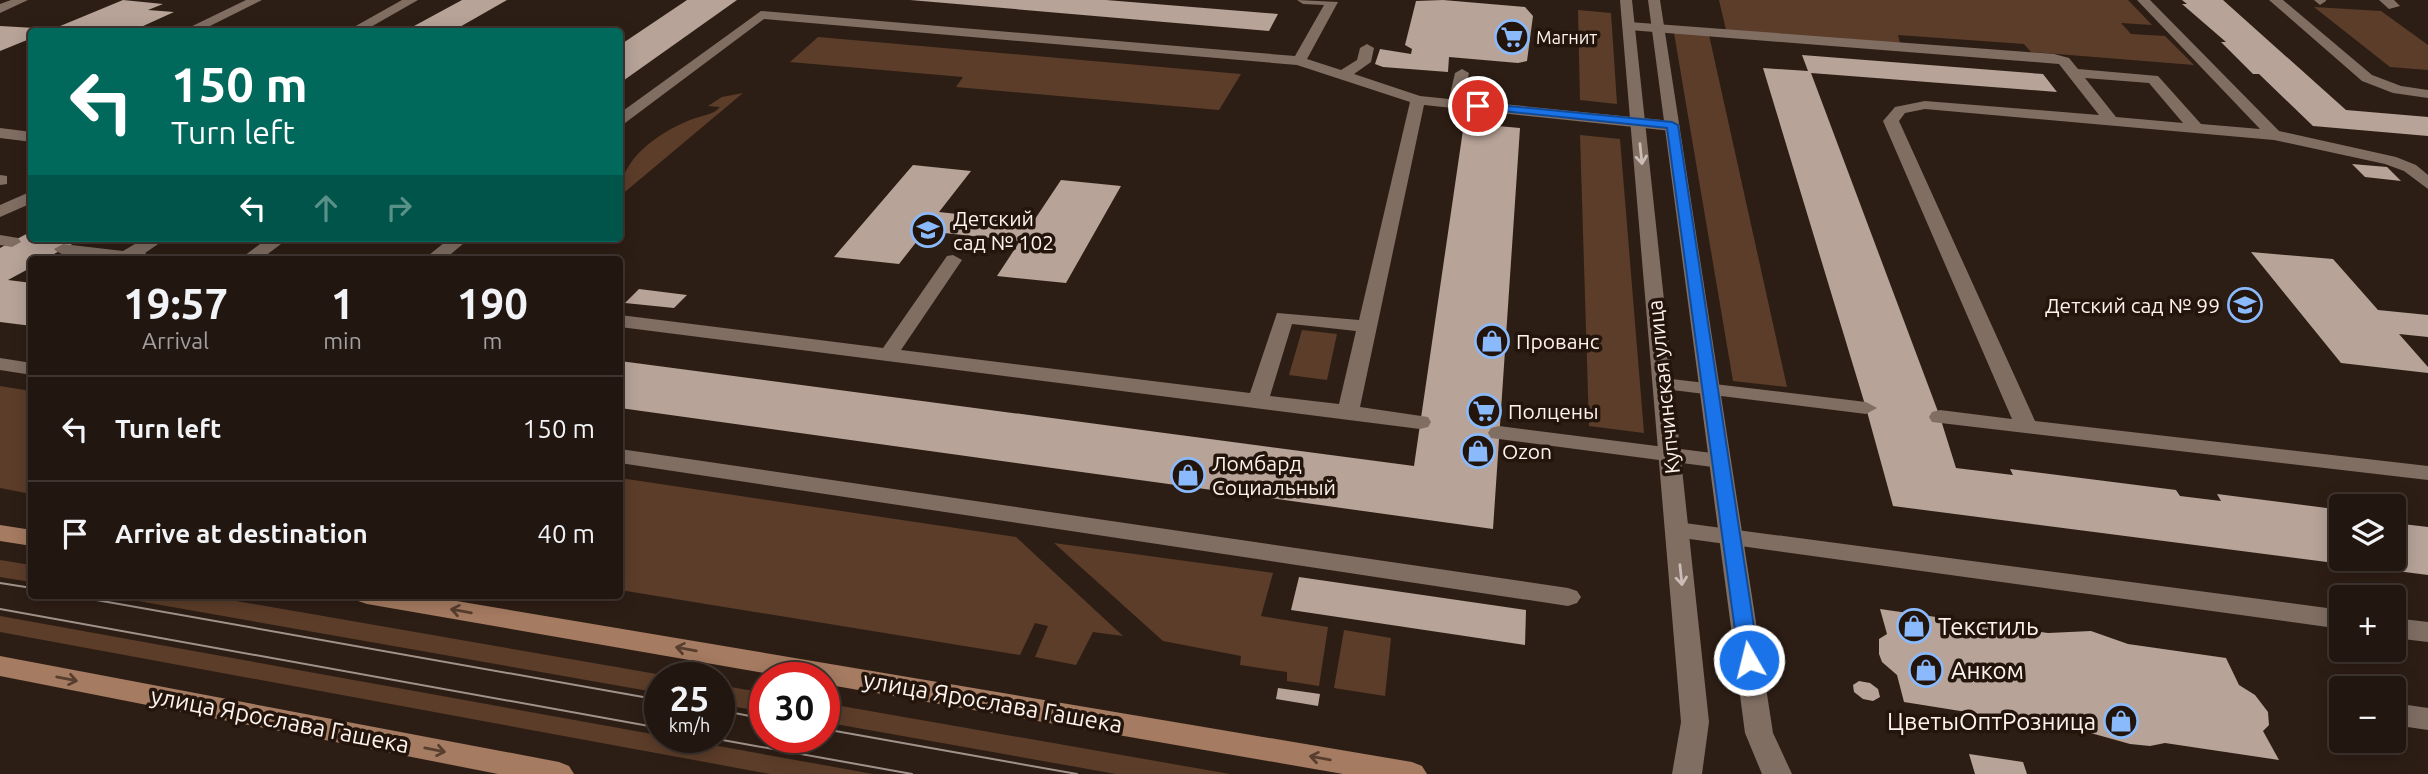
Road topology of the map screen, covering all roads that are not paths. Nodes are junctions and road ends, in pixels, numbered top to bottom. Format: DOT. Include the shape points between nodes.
graph roads {
  1 [pos="22,0"];
  2 [pos="256,0"];
  3 [pos="412,0"];
  4 [pos="1303,0"];
  5 [pos="1626,0"];
  6 [pos="1654,0"];
  7 [pos="2143,0"];
  8 [pos="2275,0"];
  9 [pos="0,9"];
  10 [pos="1629,26"];
  11 [pos="195,28"];
  12 [pos="359,28"];
  13 [pos="1658,28"];
  14 [pos="1367,48"];
  15 [pos="1299,61"];
  16 [pos="1462,73"];
  17 [pos="2074,74"];
  18 [pos="1343,75"];
  19 [pos="2428,94"];
  20 [pos="1418,100"];
  21 [pos="1454,104"];
  22 [pos="623,118"];
  23 [pos="2111,121"];
  24 [pos="1638,123"];
  25 [pos="1672,125"];
  26 [pos="2196,128"];
  27 [pos="0,133"];
  28 [pos="2274,135"];
  29 [pos="28,136"];
  30 [pos="2428,184"];
  31 [pos="28,198"];
  32 [pos="0,212"];
  33 [pos="151,242"];
  34 [pos="274,242"];
  35 [pos="456,242"];
  36 [pos="63,249"];
  37 [pos="127,256"];
  38 [pos="253,256"];
  39 [pos="437,256"];
  40 [pos="953,260"];
  41 [pos="623,321"];
  42 [pos="1368,327"];
  43 [pos="889,353"];
  44 [pos="0,364"];
  45 [pos="28,368"];
  46 [pos="1663,384"];
  47 [pos="1710,389"];
  48 [pos="1258,400"];
  49 [pos="1866,408"];
  50 [pos="1348,412"];
  51 [pos="1940,417"];
  52 [pos="1420,422"];
  53 [pos="2026,426"];
  54 [pos="1499,433"];
  55 [pos="1670,454"];
  56 [pos="623,456"];
  57 [pos="1720,461"];
  58 [pos="2428,473"];
  59 [pos="1677,530"];
  60 [pos="0,533"];
  61 [pos="28,537"];
  62 [pos="1731,537"];
  63 [pos="1569,597"];
  64 [pos="390,599"];
  65 [pos="2329,619"];
  66 [pos="2406,629"];
  67 [pos="2428,632"];
  68 [pos="0,666"];
  69 [pos="2406,716"];
  70 [pos="2428,719"];
  71 [pos="559,774"];
  72 [pos="1412,774"];
  73 [pos="1687,774"];
  74 [pos="1777,774"];
  1 -- 9 [label="street"];
  2 -- 11 [label="street"];
  3 -- 12 [label="street"];
  4 -- 15 [label="street" via="1332,2"];
  5 -- 10 [label="street, Купчинская улица"];
  6 -- 13 [label="street, Купчинская улица"];
  7 -- 28 [label="street"];
  8 -- 19 [label="street" via="2367,78 2398,90"];
  10 -- 13 [label="street"];
  10 -- 24 [label="street, Купчинская улица"];
  13 -- 17 [label="street" via="2041,56 2064,61"];
  13 -- 25 [label="street, Купчинская улица"];
  14 -- 18 [label="street" via="1364,62"];
  15 -- 18 [label="street"];
  15 -- 22 [label="street" via="761,15"];
  16 -- 21 [label="street"];
  17 -- 23 [label="street"];
  17 -- 26 [label="street" via="2152,79"];
  18 -- 20 [label="street"];
  20 -- 21 [label="street"];
  20 -- 42 [label="street"];
  21 -- 24 [label="street"];
  23 -- 26 [label="street"];
  23 -- 53 [label="street" via="1925,105 1900,110 1891,121"];
  24 -- 25 [label="street"];
  24 -- 46 [label="street, Купчинская улица, one-way"];
  25 -- 47 [label="street, Купчинская улица"];
  26 -- 28 [label="street"];
  27 -- 29 [label="street"];
  28 -- 30 [label="street" via="2390,160"];
  31 -- 32 [label="street"];
  33 -- 37 [label="street"];
  34 -- 38 [label="street"];
  35 -- 39 [label="street"];
  36 -- 37 [label="street"];
  40 -- 43 [label="street"];
  41 -- 43 [label="street"];
  42 -- 48 [label="street" via="1284,317"];
  42 -- 50 [label="street"];
  43 -- 48 [label="street"];
  44 -- 45 [label="street"];
  46 -- 47 [label="street"];
  46 -- 55 [label="street, Купчинская улица"];
  47 -- 49 [label="street"];
  47 -- 57 [label="street, Купчинская улица"];
  48 -- 50 [label="street"];
  50 -- 52 [label="street"];
  51 -- 53 [label="street"];
  53 -- 58 [label="street"];
  54 -- 55 [label="street"];
  55 -- 57 [label="street"];
  55 -- 59 [label="street, Купчинская улица"];
  56 -- 63 [label="street"];
  57 -- 62 [label="street, Купчинская улица"];
  59 -- 62 [label="street"];
  59 -- 73 [label="street, Купчинская улица, one-way" via="1695,722"];
  60 -- 61 [label="street"];
  62 -- 65 [label="street"];
  62 -- 74 [label="street, Купчинская улица" via="1759,733"];
  72 -- 64 [label="street, улица Ярослава Гашека, one-way"];
  66 -- 67 [label="street"];
  68 -- 71 [label="street, улица Ярослава Гашека, one-way"];
  69 -- 70 [label="street"];
}
